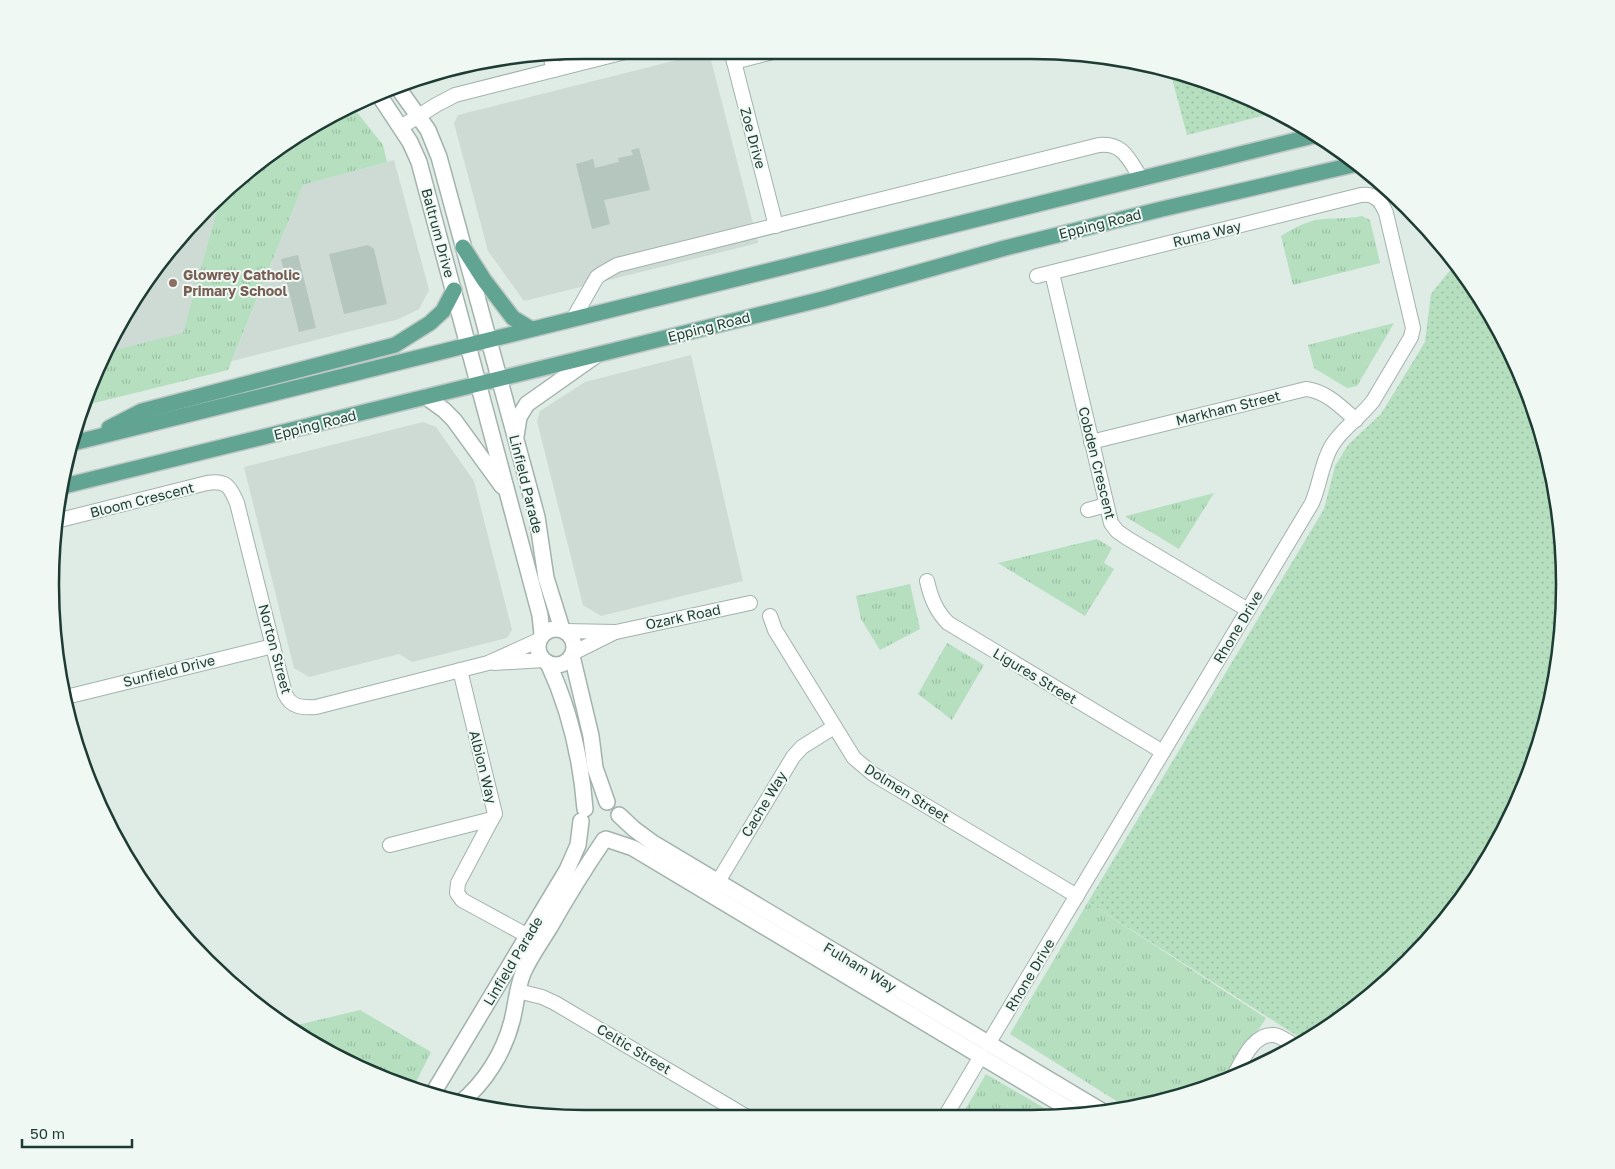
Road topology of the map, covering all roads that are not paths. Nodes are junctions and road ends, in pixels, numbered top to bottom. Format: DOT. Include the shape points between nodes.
graph roads {
  1 [pos="597,59"];
  2 [pos="733,59"];
  3 [pos="551,60"];
  4 [pos="554,70"];
  5 [pos="401,92"];
  6 [pos="382,99"];
  7 [pos="418,115"];
  8 [pos="401,127"];
  9 [pos="1307,137"];
  10 [pos="1349,166"];
  11 [pos="1140,178"];
  12 [pos="1378,198"];
  13 [pos="776,226"];
  14 [pos="463,247"];
  15 [pos="1052,273"];
  16 [pos="1036,276"];
  17 [pos="454,290"];
  18 [pos="573,319"];
  19 [pos="531,329"];
  20 [pos="488,340"];
  21 [pos="467,346"];
  22 [pos="598,354"];
  23 [pos="498,378"];
  24 [pos="477,384"];
  25 [pos="426,397"];
  26 [pos="1356,420"];
  27 [pos="516,440"];
  28 [pos="79,441"];
  29 [pos="1091,442"];
  30 [pos="68,485"];
  31 [pos="228,486"];
  32 [pos="507,493"];
  33 [pos="1106,506"];
  34 [pos="1088,510"];
  35 [pos="63,519"];
  36 [pos="927,581"];
  37 [pos="750,603"];
  38 [pos="1248,610"];
  39 [pos="770,616"];
  40 [pos="564,630"];
  41 [pos="616,632"];
  42 [pos="540,637"];
  43 [pos="273,646"];
  44 [pos="572,655"];
  45 [pos="546,662"];
  46 [pos="488,663"];
  47 [pos="460,670"];
  48 [pos="71,696"];
  49 [pos="834,727"];
  50 [pos="1163,752"];
  51 [pos="607,802"];
  52 [pos="583,815"];
  53 [pos="619,815"];
  54 [pos="492,819"];
  55 [pos="605,839"];
  56 [pos="390,845"];
  57 [pos="714,888"];
  58 [pos="1077,896"];
  59 [pos="528,936"];
  60 [pos="518,990"];
  61 [pos="1289,1042"];
  62 [pos="985,1050"];
  63 [pos="1239,1067"];
  64 [pos="437,1088"];
  65 [pos="467,1096"];
  66 [pos="1093,1107"];
  67 [pos="1071,1108"];
  68 [pos="735,1110"];
  69 [pos="949,1110"];
  1 -- 4 [label="street"];
  2 -- 13 [label="street, Zoe Drive"];
  3 -- 4 [label="street"];
  4 -- 7 [label="street" via="455,95"];
  5 -- 7 [label="street, Baltrum Drive"];
  6 -- 8 [label="street, Baltrum Drive"];
  7 -- 8 [label="street"];
  7 -- 14 [label="street, Baltrum Drive" via="428,130 438,157"];
  8 -- 17 [label="street, Baltrum Drive" via="419,162"];
  9 -- 11 [label="main road"];
  10 -- 22 [label="main road, Epping Road" via="1172,206 823,299"];
  11 -- 13 [label="street" via="1120,149 1115,145 1099,145"];
  11 -- 18 [label="main road"];
  12 -- 15 [label="street, Ruma Way" via="1361,196"];
  12 -- 26 [label="street, Rhone Drive" via="1386,213 1413,328 1411,337 1373,402"];
  13 -- 18 [label="street" via="610,268 597,278"];
  14 -- 19 [label="main road" via="513,318"];
  14 -- 20 [label="street, Baltrum Drive"];
  15 -- 16 [label="street, Ruma Way"];
  15 -- 29 [label="street, Cobden Crescent"];
  17 -- 21 [label="street, Baltrum Drive"];
  17 -- 28 [label="main road" via="443,311 395,345 142,411"];
  18 -- 19 [label="main road"];
  19 -- 20 [label="main road"];
  20 -- 21 [label="main road"];
  20 -- 23 [label="street, Linfield Parade"];
  21 -- 24 [label="street, Baltrum Drive"];
  21 -- 28 [label="main road"];
  22 -- 23 [label="main road, Epping Road"];
  22 -- 27 [label="street" via="527,404 519,417"];
  23 -- 24 [label="main road, Epping Road"];
  23 -- 27 [label="street, Linfield Parade"];
  24 -- 25 [label="main road, Epping Road"];
  24 -- 32 [label="street, Linfield Parade"];
  25 -- 30 [label="main road, Epping Road"];
  25 -- 32 [label="street" via="454,420"];
  26 -- 29 [label="street, Markham Street" via="1323,394 1306,389"];
  26 -- 38 [label="street, Rhone Drive" via="1331,447 1312,503"];
  27 -- 40 [label="street, Linfield Parade" via="537,517 546,578"];
  29 -- 33 [label="street, Cobden Crescent"];
  31 -- 35 [label="street, Bloom Crescent" via="220,482 207,484"];
  31 -- 43 [label="street, Norton Street" via="237,502"];
  32 -- 42 [label="street, Linfield Parade" via="540,616"];
  33 -- 34 [label="street"];
  33 -- 38 [label="street, Cobden Crescent" via="1111,524 1117,531"];
  36 -- 50 [label="street, Ligures Street" via="935,607 948,623"];
  37 -- 41 [label="street, Ozark Road"];
  38 -- 50 [label="street, Rhone Drive"];
  39 -- 49 [label="street, Dolmen Street" via="775,630"];
  40 -- 41 [label="street"];
  40 -- 42 [label="street" via="551,629"];
  40 -- 44 [label="street" via="573,641"];
  41 -- 44 [label="street"];
  42 -- 45 [label="street" via="538,651"];
  42 -- 46 [label="street, Norton Street"];
  43 -- 47 [label="street, Norton Street" via="288,699 294,705 306,708"];
  43 -- 48 [label="street, Sunfield Drive"];
  44 -- 45 [label="street" via="559,665"];
  44 -- 51 [label="street" via="595,768"];
  45 -- 46 [label="street, Norton Street"];
  45 -- 52 [label="street, Linfield Parade" via="560,690 580,761"];
  46 -- 47 [label="street, Norton Street"];
  47 -- 54 [label="street, Albion Way" via="495,814"];
  49 -- 57 [label="street, Cache Way" via="792,757"];
  49 -- 58 [label="street, Dolmen Street" via="854,758 873,774"];
  50 -- 58 [label="street, Rhone Drive"];
  51 -- 52 [label="street" via="595,802"];
  51 -- 53 [label="street"];
  52 -- 55 [label="street" via="582,827 591,837"];
  52 -- 59 [label="street, Linfield Parade" via="575,855"];
  53 -- 55 [label="street" via="616,832"];
  53 -- 57 [label="street, Fulham Way"];
  54 -- 56 [label="street, Albion Way"];
  54 -- 59 [label="street" via="458,883 457,893 462,900"];
  55 -- 57 [label="street, Fulham Way" via="633,848"];
  55 -- 60 [label="street, Linfield Parade" via="528,963"];
  57 -- 62 [label="street, Fulham Way"];
  58 -- 62 [label="street, Rhone Drive"];
  59 -- 64 [label="street, Linfield Parade"];
  60 -- 65 [label="street, Linfield Parade" via="513,1019 502,1050 491,1069"];
  60 -- 68 [label="street, Celtic Street" via="555,1002"];
  61 -- 63 [label="street" via="1272,1035 1260,1038"];
  62 -- 66 [label="street, Fulham Way"];
  62 -- 67 [label="street, Fulham Way"];
  62 -- 69 [label="street, Rhone Drive"];
}
